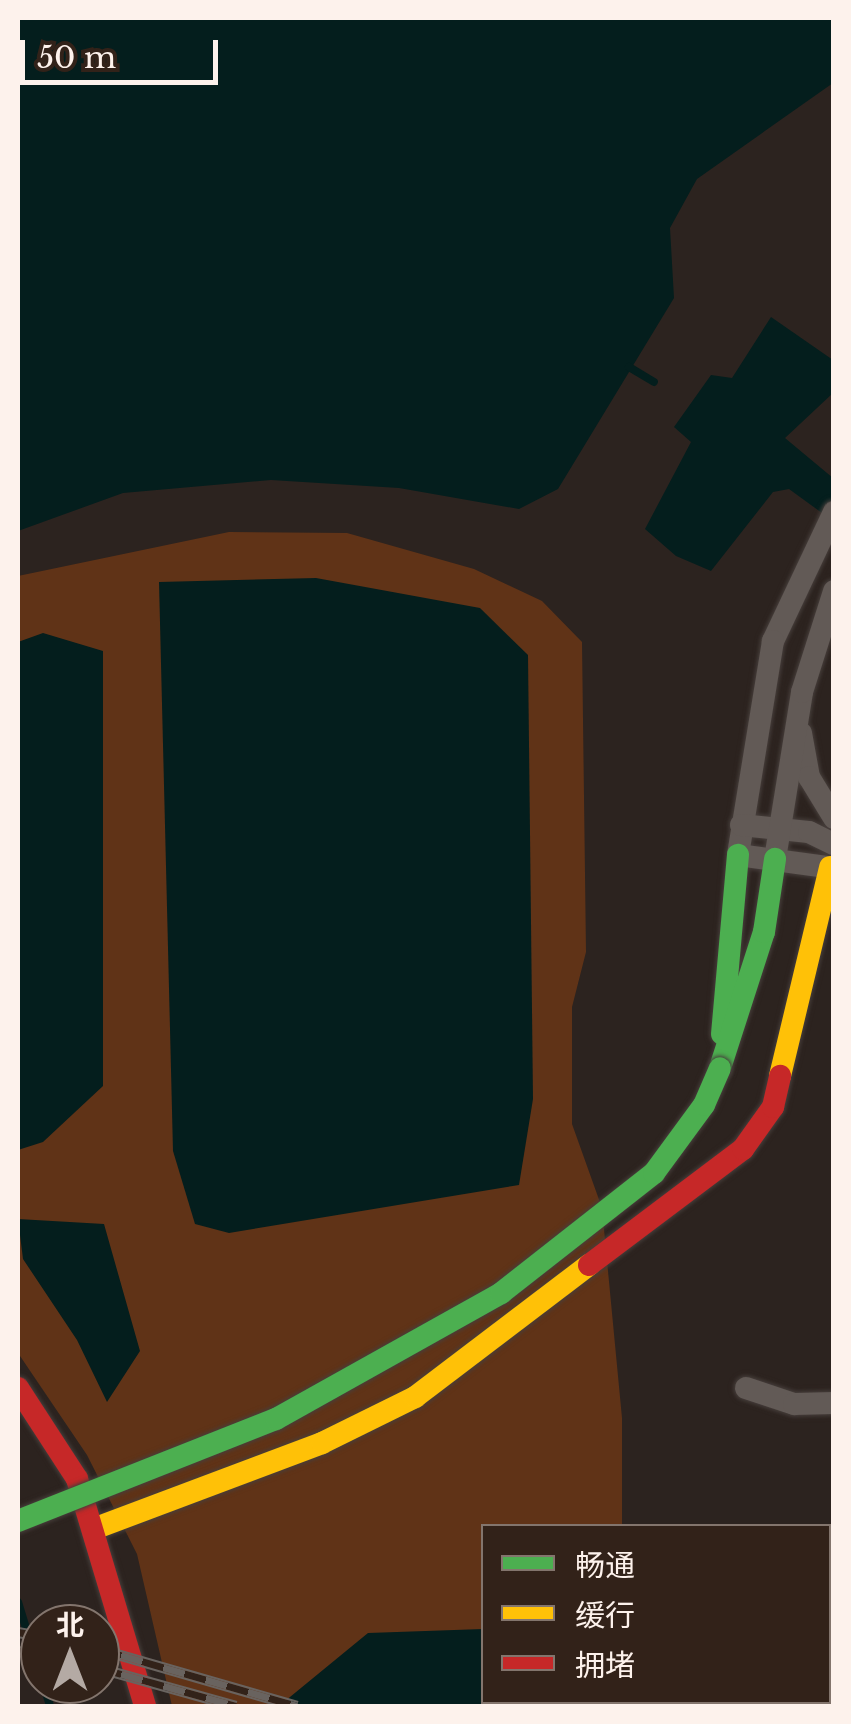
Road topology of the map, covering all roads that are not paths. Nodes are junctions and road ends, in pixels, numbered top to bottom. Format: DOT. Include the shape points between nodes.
graph roads {
  1 [pos="834,512"];
  2 [pos="834,591"];
  3 [pos="798,714"];
  4 [pos="834,818"];
  5 [pos="741,824"];
  6 [pos="780,829"];
  7 [pos="738,855"];
  8 [pos="774,859"];
  9 [pos="832,860"];
  10 [pos="720,1068"];
  11 [pos="18,1388"];
  12 [pos="746,1388"];
  13 [pos="834,1402"];
  14 [pos="18,1521"];
  15 [pos="96,1528"];
  16 [pos="145,1706"];
  1 -- 5 [label="street" via="772,641"];
  2 -- 3 [label="street"];
  3 -- 4 [label="street" via="809,777"];
  3 -- 6 [label="street"];
  5 -- 6 [label="street"];
  5 -- 7 [label="street"];
  6 -- 8 [label="street"];
  6 -- 9 [label="street"];
  7 -- 8 [label="street"];
  7 -- 10 [label="street"];
  8 -- 9 [label="street"];
  8 -- 10 [label="street" via="764,932"];
  9 -- 15 [label="street" via="794,1042 773,1107 743,1149 415,1397 322,1443"];
  10 -- 14 [label="street, bridge" via="696,1118 654,1173 501,1293 276,1419"];
  11 -- 15 [label="street" via="77,1479"];
  12 -- 13 [label="street" via="794,1404"];
  15 -- 16 [label="street"];
}
